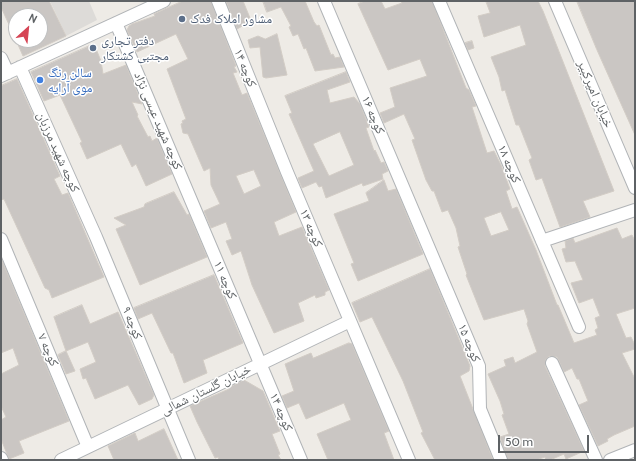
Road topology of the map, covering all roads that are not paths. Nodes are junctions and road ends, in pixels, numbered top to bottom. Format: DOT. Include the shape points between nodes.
graph roads {
  1 [pos="164,1"];
  2 [pos="218,1"];
  3 [pos="324,1"];
  4 [pos="439,1"];
  5 [pos="555,1"];
  6 [pos="116,23"];
  7 [pos="1,58"];
  8 [pos="20,67"];
  9 [pos="5,75"];
  10 [pos="272,134"];
  11 [pos="635,188"];
  12 [pos="190,197"];
  13 [pos="635,210"];
  14 [pos="421,229"];
  15 [pos="96,237"];
  16 [pos="1,239"];
  17 [pos="542,241"];
  18 [pos="350,321"];
  19 [pos="579,327"];
  20 [pos="552,363"];
  21 [pos="261,364"];
  22 [pos="167,409"];
  23 [pos="635,450"];
  24 [pos="86,452"];
  25 [pos="61,460"];
  26 [pos="189,460"];
  27 [pos="301,460"];
  28 [pos="409,460"];
  29 [pos="501,460"];
  30 [pos="596,460"];
  31 [pos="610,460"];
  1 -- 6 [label="street"];
  2 -- 10 [label="street, کوچه ۱۴"];
  3 -- 14 [label="street, کوچه ۱۶"];
  4 -- 17 [label="street, کوچه ۱۸"];
  5 -- 11 [label="street, خیابان امیرکبیر"];
  6 -- 8 [label="street"];
  6 -- 12 [label="street, کوچه شهید عیسی نژاد"];
  7 -- 9 [label="street"];
  8 -- 9 [label="street"];
  8 -- 15 [label="street, کوچه شهید مرزبان"];
  10 -- 18 [label="street, کوچه ۱۳"];
  12 -- 21 [label="street, کوچه ۱۱"];
  13 -- 17 [label="street"];
  14 -- 29 [label="street, کوچه ۱۵" via="479,366 480,409"];
  15 -- 22 [label="street, کوچه ۹"];
  16 -- 24 [label="street, کوچه ۷"];
  17 -- 19 [label="street, کوچه ۱۸"];
  18 -- 21 [label="street, خیابان گلستان شمالی"];
  18 -- 28 [label="street"];
  20 -- 30 [label="street"];
  21 -- 22 [label="street, خیابان گلستان شمالی"];
  21 -- 27 [label="street, کوچه ۱۴"];
  22 -- 24 [label="street, خیابان گلستان شمالی"];
  22 -- 26 [label="street, کوچه ۹"];
  23 -- 31 [label="street"];
  24 -- 25 [label="street, خیابان گلستان شمالی"];
}
